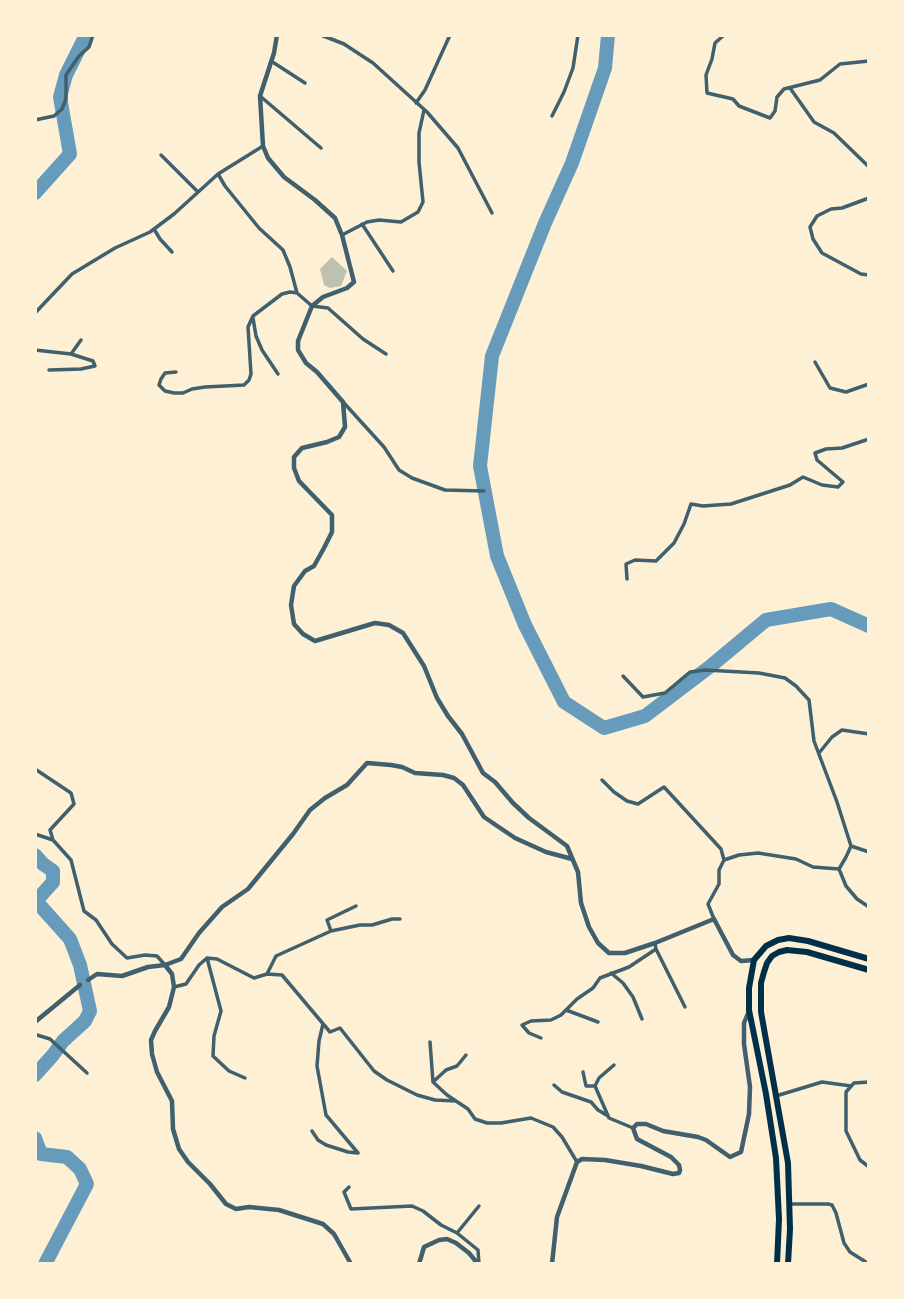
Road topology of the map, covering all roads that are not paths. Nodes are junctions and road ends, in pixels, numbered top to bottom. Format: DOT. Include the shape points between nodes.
graph roads {
  1 [pos="93,35"];
  2 [pos="277,35"];
  3 [pos="321,35"];
  4 [pos="450,35"];
  5 [pos="578,35"];
  6 [pos="724,35"];
  7 [pos="271,61"];
  8 [pos="869,61"];
  9 [pos="306,83"];
  10 [pos="790,87"];
  11 [pos="260,96"];
  12 [pos="415,103"];
  13 [pos="424,110"];
  14 [pos="552,116"];
  15 [pos="35,120"];
  16 [pos="262,146"];
  17 [pos="321,148"];
  18 [pos="161,155"];
  19 [pos="869,167"];
  20 [pos="218,174"];
  21 [pos="198,192"];
  22 [pos="869,198"];
  23 [pos="492,213"];
  24 [pos="362,224"];
  25 [pos="154,229"];
  26 [pos="342,235"];
  27 [pos="172,252"];
  28 [pos="393,271"];
  29 [pos="869,275"];
  30 [pos="297,293"];
  31 [pos="312,306"];
  32 [pos="35,313"];
  33 [pos="253,316"];
  34 [pos="81,340"];
  35 [pos="35,350"];
  36 [pos="71,354"];
  37 [pos="386,354"];
  38 [pos="815,362"];
  39 [pos="49,370"];
  40 [pos="176,372"];
  41 [pos="278,374"];
  42 [pos="869,384"];
  43 [pos="343,402"];
  44 [pos="869,439"];
  45 [pos="485,491"];
  46 [pos="626,579"];
  47 [pos="622,676"];
  48 [pos="869,734"];
  49 [pos="819,753"];
  50 [pos="35,769"];
  51 [pos="602,780"];
  52 [pos="35,834"];
  53 [pos="53,840"];
  54 [pos="851,846"];
  55 [pos="869,852"];
  56 [pos="572,859"];
  57 [pos="724,860"];
  58 [pos="839,869"];
  59 [pos="356,906"];
  60 [pos="869,907"];
  61 [pos="400,919"];
  62 [pos="715,919"];
  63 [pos="331,931"];
  64 [pos="656,946"];
  65 [pos="207,958"];
  66 [pos="869,959"];
  67 [pos="754,960"];
  68 [pos="767,963"];
  69 [pos="166,965"];
  70 [pos="869,970"];
  71 [pos="611,973"];
  72 [pos="267,974"];
  73 [pos="88,980"];
  74 [pos="80,985"];
  75 [pos="174,987"];
  76 [pos="685,1007"];
  77 [pos="566,1010"];
  78 [pos="749,1010"];
  79 [pos="37,1019"];
  80 [pos="642,1019"];
  81 [pos="598,1022"];
  82 [pos="323,1024"];
  83 [pos="35,1036"];
  84 [pos="541,1038"];
  85 [pos="430,1042"];
  86 [pos="466,1055"];
  87 [pos="614,1066"];
  88 [pos="583,1072"];
  89 [pos="86,1073"];
  90 [pos="245,1078"];
  91 [pos="433,1082"];
  92 [pos="869,1082"];
  93 [pos="554,1085"];
  94 [pos="595,1086"];
  95 [pos="850,1086"];
  96 [pos="776,1096"];
  97 [pos="456,1101"];
  98 [pos="609,1118"];
  99 [pos="632,1128"];
  100 [pos="312,1131"];
  101 [pos="577,1162"];
  102 [pos="869,1167"];
  103 [pos="349,1187"];
  104 [pos="789,1204"];
  105 [pos="479,1206"];
  106 [pos="457,1233"];
  107 [pos="859,1258"];
  108 [pos="351,1264"];
  109 [pos="419,1264"];
  110 [pos="479,1264"];
  111 [pos="552,1264"];
  112 [pos="777,1264"];
  113 [pos="788,1264"];
  114 [pos="860,1264"];
  115 [pos="869,1264"];
  1 -- 15 [label="street" via="66,75 62,109"];
  2 -- 7 [label="street"];
  3 -- 12 [label="street" via="373,63"];
  4 -- 12 [label="street"];
  5 -- 14 [label="street" via="573,68"];
  6 -- 10 [label="street" via="715,43 706,75 707,93 733,99 770,118 776,97"];
  7 -- 9 [label="street"];
  7 -- 11 [label="street"];
  8 -- 10 [label="street" via="840,64 820,80"];
  10 -- 19 [label="street" via="814,122 834,133"];
  11 -- 16 [label="street"];
  11 -- 17 [label="street"];
  12 -- 13 [label="street"];
  13 -- 23 [label="street" via="458,148"];
  13 -- 24 [label="street" via="419,133 423,202 418,212 401,222"];
  16 -- 20 [label="street"];
  16 -- 26 [label="street" via="284,177 335,218"];
  18 -- 21 [label="street"];
  20 -- 21 [label="street"];
  20 -- 30 [label="street" via="259,228 283,250"];
  21 -- 25 [label="street"];
  22 -- 29 [label="street" via="831,209 817,216 810,227 822,253"];
  24 -- 26 [label="street"];
  24 -- 28 [label="street"];
  25 -- 27 [label="street"];
  25 -- 32 [label="street" via="72,274"];
  26 -- 31 [label="street" via="354,282"];
  30 -- 31 [label="street"];
  30 -- 33 [label="street" via="282,294"];
  31 -- 37 [label="street" via="328,308"];
  31 -- 43 [label="street" via="298,349"];
  33 -- 40 [label="street" via="248,327 251,374 244,385 183,393 164,390 159,385 161,379 165,373"];
  33 -- 41 [label="street" via="262,350"];
  34 -- 36 [label="street"];
  35 -- 36 [label="street"];
  36 -- 39 [label="street" via="93,361 95,366"];
  38 -- 42 [label="street" via="830,388 846,392"];
  43 -- 45 [label="street" via="399,470 445,489"];
  43 -- 56 [label="street" via="345,427 338,438 302,448 294,457 299,481 332,515 332,532 314,566 295,586 294,624 315,641 374,623 403,633 483,773 529,818 567,846"];
  44 -- 46 [label="street" via="814,453 843,482 838,487 803,477 731,505 691,504 674,542 656,561 626,564"];
  47 -- 49 [label="street" via="643,697 665,693 690,672 785,678 809,700"];
  48 -- 49 [label="street" via="842,730"];
  49 -- 54 [label="street"];
  50 -- 53 [label="street" via="71,793 74,804 50,830"];
  51 -- 57 [label="street" via="626,801 638,804 664,788 721,849"];
  52 -- 53 [label="street"];
  53 -- 69 [label="street" via="71,860 84,911 112,944 127,958 157,956"];
  54 -- 55 [label="street"];
  54 -- 58 [label="street"];
  56 -- 64 [label="street" via="589,927 598,943 609,953"];
  56 -- 69 [label="street" via="515,838 484,817 454,778 367,763 347,785 310,810 248,889 222,906 181,959"];
  57 -- 58 [label="street" via="758,853"];
  57 -- 62 [label="street" via="719,884 708,904"];
  58 -- 60 [label="street" via="846,886"];
  59 -- 63 [label="street" via="327,920"];
  61 -- 63 [label="street"];
  62 -- 64 [label="street"];
  62 -- 67 [label="street" via="733,955 741,961"];
  63 -- 72 [label="street" via="276,957"];
  64 -- 71 [label="street" via="629,967"];
  64 -- 76 [label="street"];
  65 -- 72 [label="street" via="254,978"];
  65 -- 75 [label="street" via="186,984"];
  65 -- 90 [label="street" via="221,1011 213,1056"];
  66 -- 67 [label="highway" via="789,938 766,946"];
  67 -- 68 [label="highway"];
  67 -- 78 [label="highway"];
  68 -- 70 [label="highway" via="779,952 798,950"];
  68 -- 96 [label="highway" via="761,983 761,1012"];
  69 -- 73 [label="street" via="122,976 97,974"];
  69 -- 75 [label="street"];
  71 -- 77 [label="street"];
  71 -- 80 [label="street" via="633,997"];
  72 -- 82 [label="street" via="282,975"];
  73 -- 74 [label="street"];
  74 -- 79 [label="street"];
  75 -- 108 [label="street" via="151,1040 157,1072 172,1101 179,1149 226,1204 236,1209 278,1209 323,1224"];
  77 -- 81 [label="street"];
  77 -- 84 [label="street" via="551,1020 522,1025"];
  78 -- 99 [label="street" via="744,1023 749,1114 741,1152 730,1157 691,1135 646,1124"];
  78 -- 112 [label="highway" via="776,1158"];
  82 -- 97 [label="street" via="330,1032 340,1028 387,1080 435,1100"];
  82 -- 100 [label="street" via="317,1066 326,1115 358,1153 326,1145"];
  83 -- 89 [label="street" via="50,1039"];
  85 -- 91 [label="street"];
  86 -- 91 [label="street"];
  87 -- 94 [label="street"];
  88 -- 94 [label="street" via="586,1086"];
  91 -- 97 [label="street"];
  92 -- 95 [label="street"];
  93 -- 98 [label="street" via="591,1102"];
  94 -- 98 [label="street"];
  95 -- 96 [label="street" via="822,1082"];
  95 -- 102 [label="street" via="846,1131 860,1160"];
  96 -- 104 [label="highway" via="788,1163"];
  97 -- 101 [label="street" via="475,1119 487,1123 531,1118 553,1127"];
  98 -- 99 [label="street"];
  99 -- 101 [label="street" via="637,1139 677,1162 678,1173 605,1160"];
  101 -- 111 [label="street" via="557,1217"];
  103 -- 106 [label="street" via="344,1192 351,1209 412,1206"];
  104 -- 107 [label="street" via="832,1206 844,1243"];
  104 -- 113 [label="highway"];
  105 -- 106 [label="street"];
  106 -- 110 [label="street" via="478,1250"];
  107 -- 114 [label="street"];
  107 -- 115 [label="street"];
  109 -- 110 [label="street" via="425,1247 447,1240"];
}
